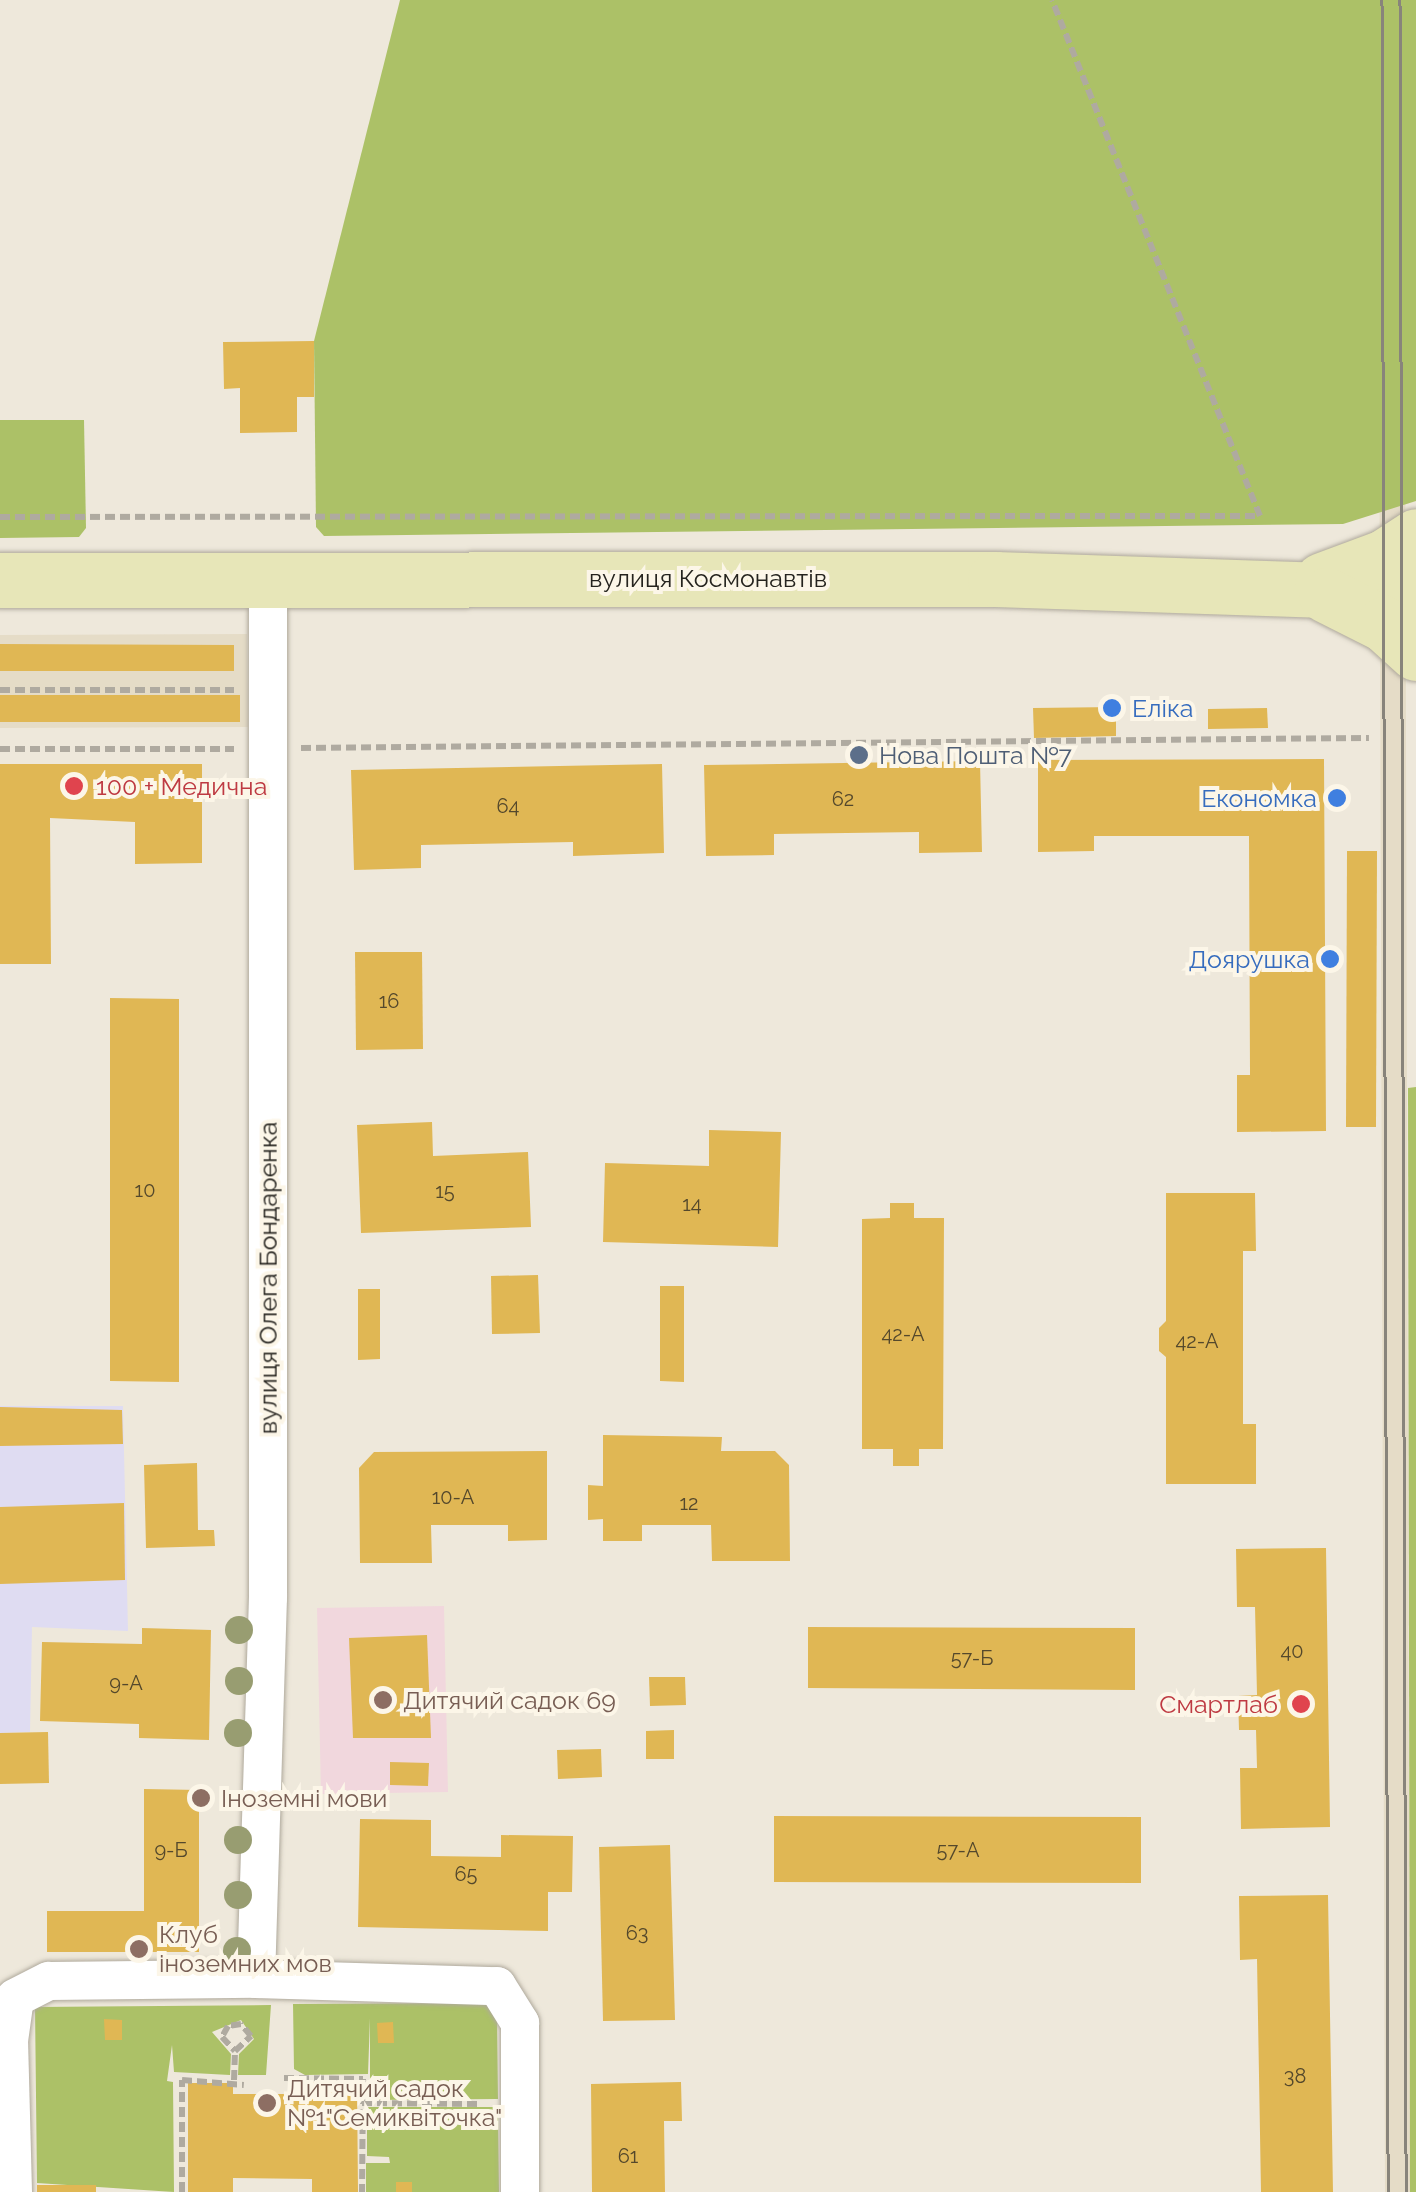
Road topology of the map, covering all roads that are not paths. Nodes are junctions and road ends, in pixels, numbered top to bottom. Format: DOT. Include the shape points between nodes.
graph roads {
  1 [pos="1416,536"];
  2 [pos="268,577"];
  3 [pos="0,580"];
  4 [pos="1305,586"];
  5 [pos="1416,593"];
  6 [pos="1416,652"];
  7 [pos="256,1979"];
  8 [pos="13,2192"];
  9 [pos="520,2192"];
  1 -- 4 [label="main road" via="1384,557"];
  2 -- 3 [label="main road, вулиця Космонавтів"];
  2 -- 4 [label="main road, вулиця Космонавтів"];
  2 -- 7 [label="street, вулиця Олега Бондаренка" via="268,1598"];
  4 -- 5 [label="main road, вулиця Космонавтів"];
  4 -- 6 [label="main road" via="1384,624"];
  7 -- 8 [label="street" via="49,1981 15,1998 9,2041"];
  7 -- 9 [label="street" via="497,1986 520,2023"];
}
